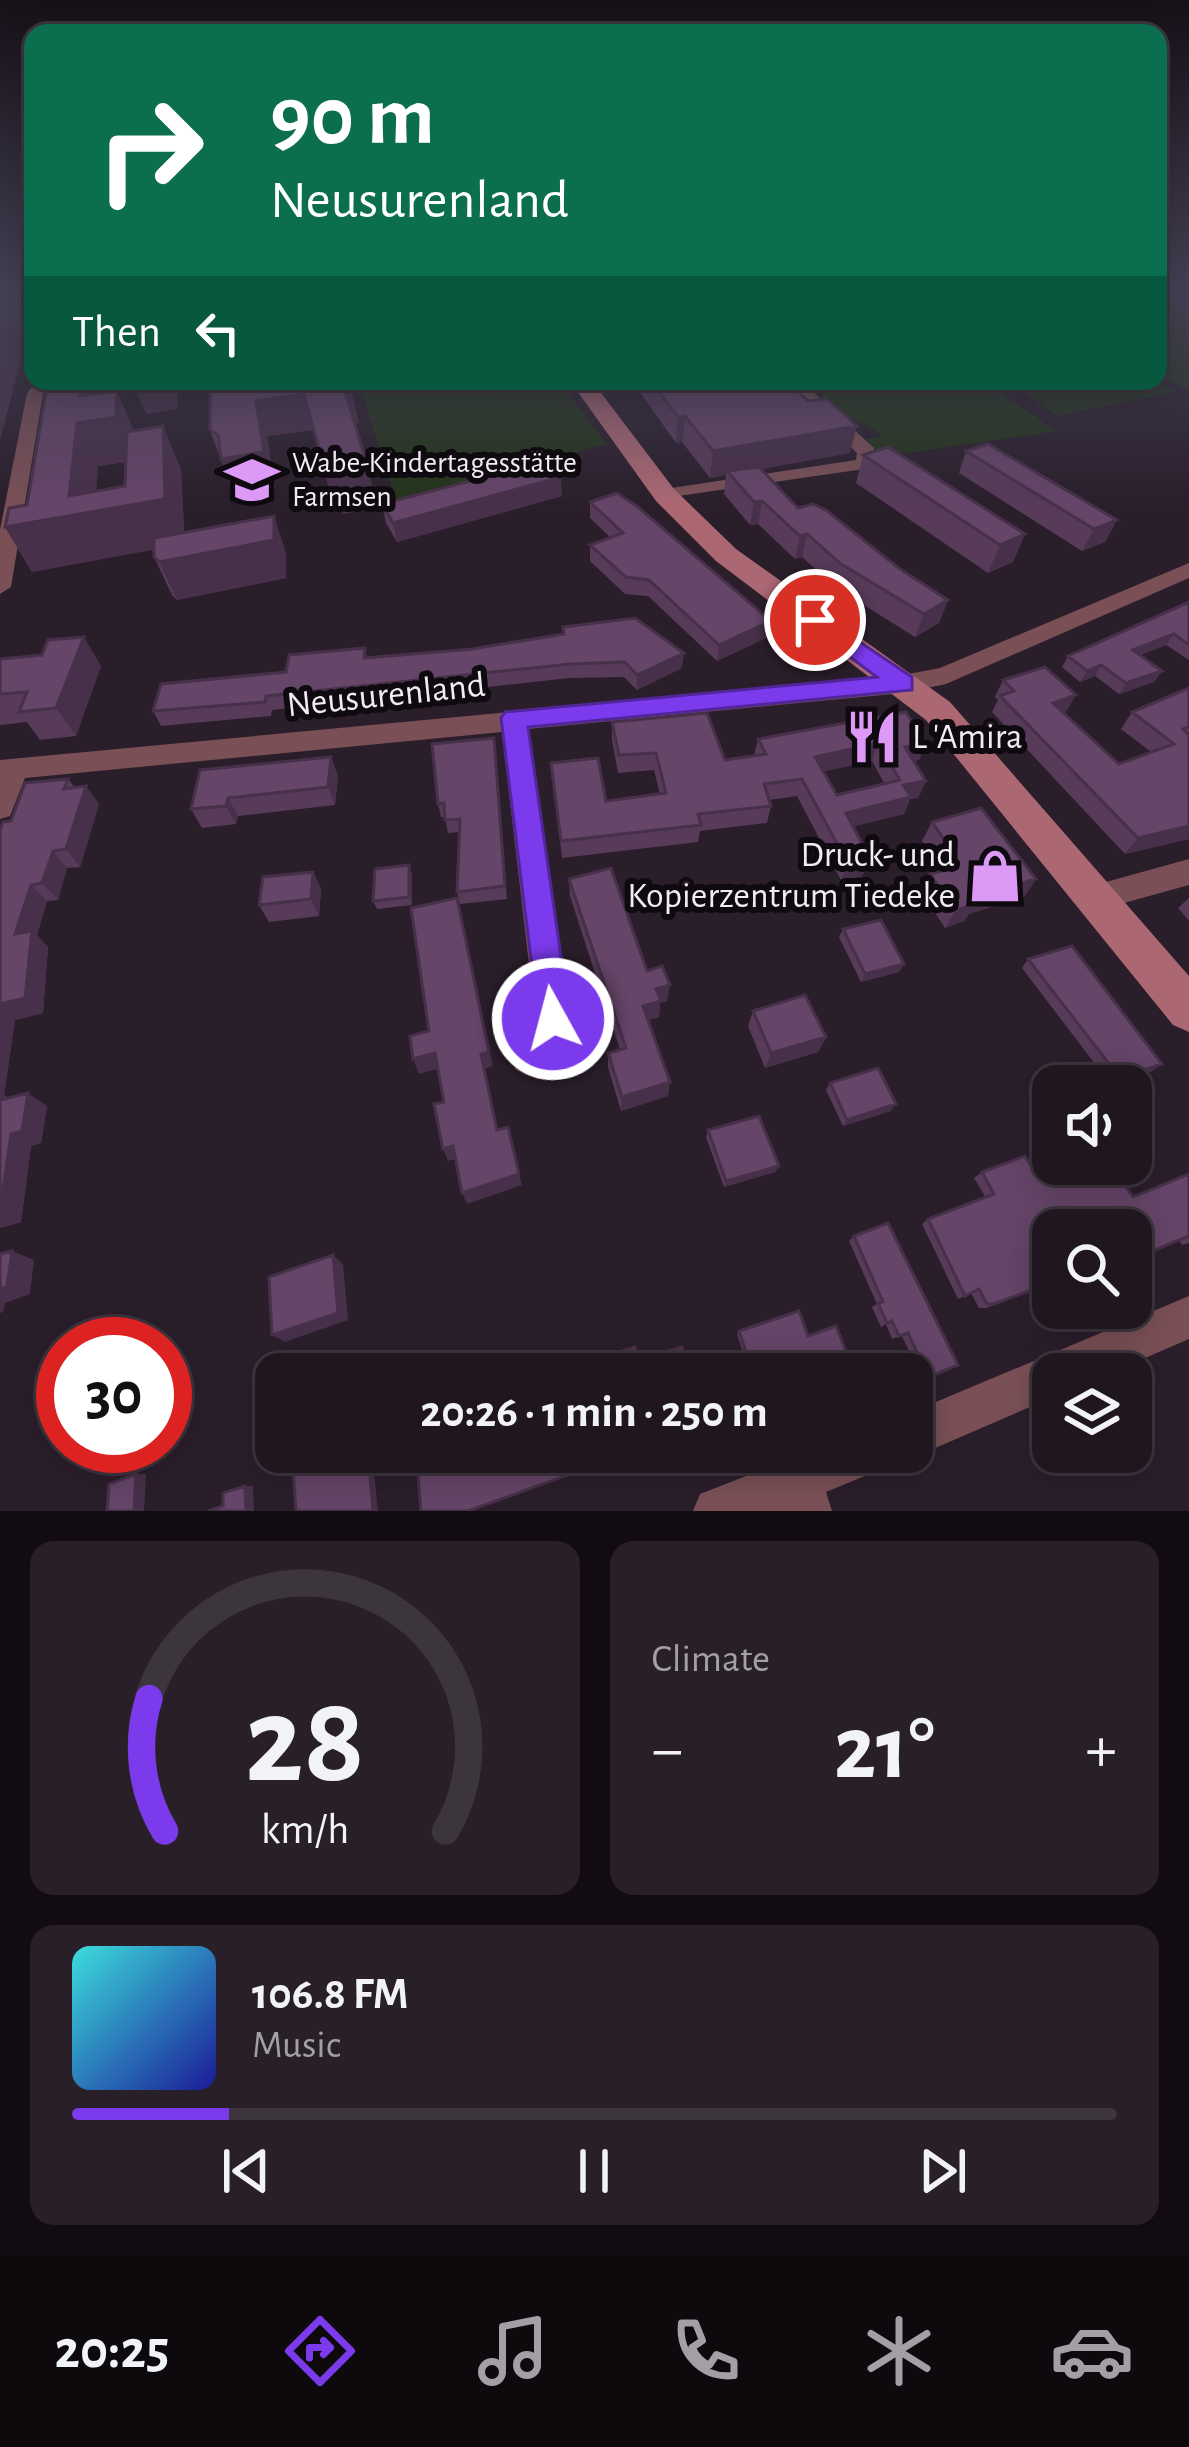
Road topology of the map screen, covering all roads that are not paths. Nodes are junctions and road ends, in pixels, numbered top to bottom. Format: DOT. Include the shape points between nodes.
graph roads {
  1 [pos="38,390"];
  2 [pos="588,390"];
  3 [pos="801,390"];
  4 [pos="664,495"];
  5 [pos="1189,570"];
  6 [pos="0,587"];
  7 [pos="903,684"];
  8 [pos="514,718"];
  9 [pos="8,770"];
  10 [pos="0,808"];
  11 [pos="1189,872"];
  12 [pos="1095,898"];
  13 [pos="1189,1010"];
  14 [pos="553,1019"];
  15 [pos="580,1044"];
  16 [pos="529,1058"];
  17 [pos="1189,1317"];
  18 [pos="1106,1353"];
  19 [pos="1032,1385"];
  20 [pos="933,1426"];
  21 [pos="836,1473"];
  22 [pos="803,1495"];
  23 [pos="717,1511"];
  1 -- 6 [label="street"];
  2 -- 4 [label="main road"];
  3 -- 4 [label="street" via="867,452 864,464"];
  4 -- 7 [label="main road" via="756,580"];
  5 -- 7 [label="street, Neusurenland" via="946,675"];
  7 -- 8 [label="street, Neusurenland"];
  7 -- 12 [label="main road" via="938,711"];
  8 -- 9 [label="street, Neusurenland"];
  8 -- 14 [label="street"];
  9 -- 10 [label="street"];
  11 -- 12 [label="street"];
  12 -- 13 [label="main road"];
  14 -- 15 [label="street"];
  14 -- 16 [label="street"];
  17 -- 18 [label="street"];
  19 -- 20 [label="street"];
  21 -- 22 [label="street"];
  22 -- 23 [label="street"];
}
